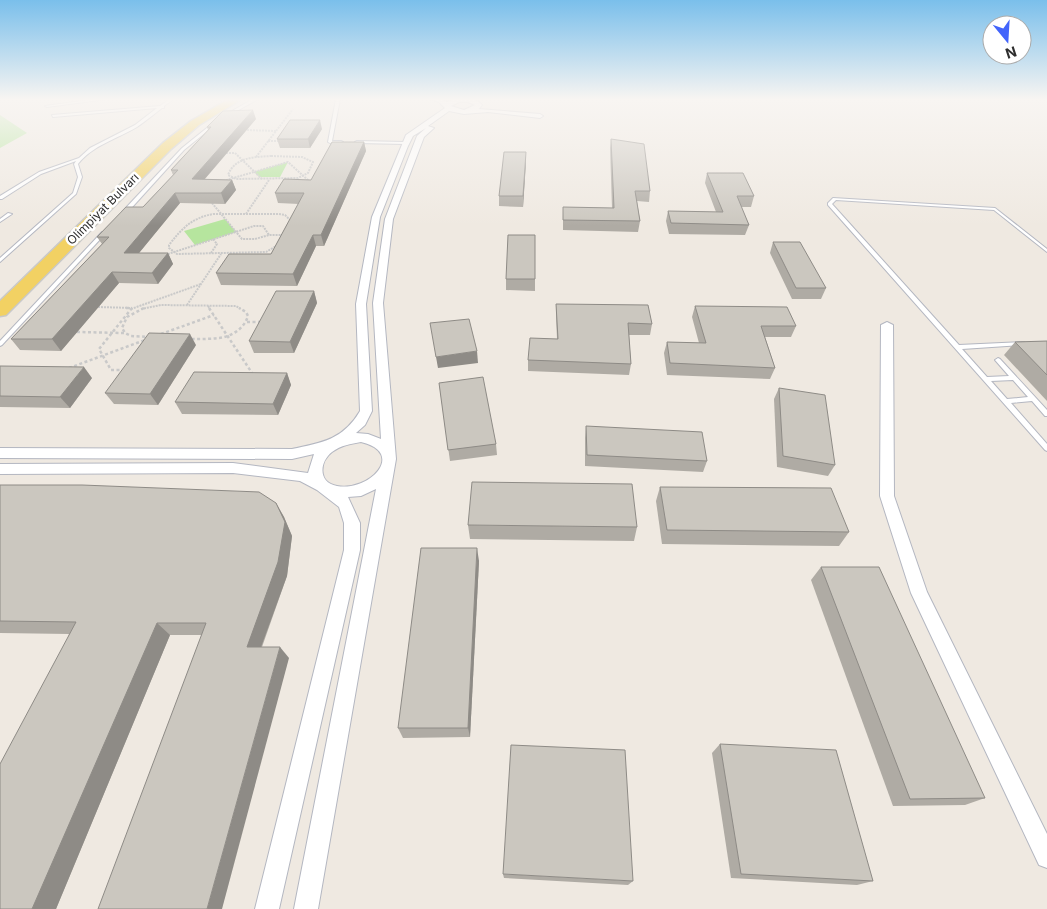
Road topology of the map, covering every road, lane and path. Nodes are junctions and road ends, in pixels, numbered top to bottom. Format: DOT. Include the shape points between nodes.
graph roads {
  1 [pos="106,141"];
  2 [pos="159,141"];
  3 [pos="173,141"];
  4 [pos="193,141"];
  5 [pos="268,141"];
  6 [pos="330,141"];
  7 [pos="419,141"];
  8 [pos="406,143"];
  9 [pos="217,153"];
  10 [pos="256,157"];
  11 [pos="79,159"];
  12 [pos="242,160"];
  13 [pos="309,170"];
  14 [pos="316,170"];
  15 [pos="254,172"];
  16 [pos="303,176"];
  17 [pos="232,178"];
  18 [pos="262,179"];
  19 [pos="269,179"];
  20 [pos="217,182"];
  21 [pos="314,185"];
  22 [pos="0,198"];
  23 [pos="212,204"];
  24 [pos="10,214"];
  25 [pos="221,214"];
  26 [pos="246,214"];
  27 [pos="120,217"];
  28 [pos="0,221"];
  29 [pos="107,231"];
  30 [pos="236,232"];
  31 [pos="269,235"];
  32 [pos="284,235"];
  33 [pos="291,235"];
  34 [pos="213,239"];
  35 [pos="1047,251"];
  36 [pos="173,252"];
  37 [pos="266,252"];
  38 [pos="210,254"];
  39 [pos="222,254"];
  40 [pos="164,255"];
  41 [pos="271,259"];
  42 [pos="0,261"];
  43 [pos="201,284"];
  44 [pos="0,292"];
  45 [pos="187,305"];
  46 [pos="208,306"];
  47 [pos="98,307"];
  48 [pos="132,308"];
  49 [pos="142,309"];
  50 [pos="0,311"];
  51 [pos="214,315"];
  52 [pos="247,322"];
  53 [pos="270,322"];
  54 [pos="887,325"];
  55 [pos="77,332"];
  56 [pos="111,333"];
  57 [pos="125,333"];
  58 [pos="227,335"];
  59 [pos="155,336"];
  60 [pos="1027,343"];
  61 [pos="0,344"];
  62 [pos="957,347"];
  63 [pos="103,356"];
  64 [pos="998,360"];
  65 [pos="67,369"];
  66 [pos="129,370"];
  67 [pos="248,378"];
  68 [pos="1014,378"];
  69 [pos="986,379"];
  70 [pos="1034,399"];
  71 [pos="1005,401"];
  72 [pos="1047,414"];
  73 [pos="334,443"];
  74 [pos="1046,446"];
  75 [pos="0,453"];
  76 [pos="388,463"];
  77 [pos="0,469"];
  78 [pos="324,488"];
  79 [pos="1047,857"];
  80 [pos="267,909"];
  81 [pos="306,909"];
  1 -- 11 [label="lane"];
  2 -- 44 [label="main road, Olimpiyat Bulvarı"];
  3 -- 50 [label="main road, Olimpiyat Bulvarı"];
  4 -- 27 [label="lane"];
  5 -- 10 [label="path"];
  6 -- 8 [label="lane"];
  7 -- 76 [label="street" via="389,219 378,303"];
  8 -- 73 [label="street" via="376,217 361,304 366,411 360,422"];
  9 -- 12 [label="path" via="235,153"];
  10 -- 12 [label="path"];
  10 -- 13 [label="path" via="308,158 313,162"];
  11 -- 22 [label="lane" via="40,173"];
  11 -- 42 [label="lane" via="76,164 80,177 75,193"];
  12 -- 15 [label="path"];
  12 -- 17 [label="path" via="234,164 228,173"];
  13 -- 14 [label="path"];
  13 -- 16 [label="path"];
  15 -- 16 [label="path" via="288,162"];
  15 -- 17 [label="path"];
  15 -- 18 [label="path"];
  16 -- 19 [label="path"];
  16 -- 21 [label="path"];
  17 -- 18 [label="path"];
  17 -- 20 [label="path"];
  18 -- 19 [label="path"];
  19 -- 26 [label="path"];
  23 -- 25 [label="path"];
  24 -- 28 [label="lane"];
  25 -- 26 [label="path"];
  25 -- 30 [label="path"];
  25 -- 36 [label="path" via="197,217 186,223 169,245"];
  26 -- 32 [label="path" via="285,216 291,221"];
  29 -- 61 [label="lane"];
  30 -- 31 [label="path" via="242,239"];
  30 -- 31 [label="path" via="263,226"];
  30 -- 34 [label="path"];
  31 -- 32 [label="path"];
  32 -- 33 [label="path"];
  32 -- 37 [label="path" via="278,245"];
  34 -- 36 [label="path"];
  34 -- 38 [label="path" via="217,244"];
  35 -- 62 [label="lane" via="995,209 835,199 831,202 831,206"];
  36 -- 38 [label="path"];
  36 -- 40 [label="path"];
  37 -- 39 [label="path"];
  37 -- 41 [label="path"];
  38 -- 39 [label="path"];
  39 -- 43 [label="path"];
  43 -- 45 [label="path"];
  43 -- 48 [label="path"];
  45 -- 46 [label="path"];
  45 -- 49 [label="path"];
  46 -- 51 [label="path"];
  46 -- 52 [label="path" via="242,308 248,316"];
  47 -- 48 [label="path"];
  48 -- 49 [label="path"];
  48 -- 56 [label="path"];
  49 -- 57 [label="path" via="123,323"];
  51 -- 58 [label="path"];
  51 -- 59 [label="path"];
  52 -- 53 [label="path"];
  52 -- 58 [label="path"];
  54 -- 79 [label="street" via="887,496 919,593"];
  55 -- 56 [label="path"];
  56 -- 57 [label="path"];
  56 -- 63 [label="path" via="99,348"];
  57 -- 59 [label="path"];
  58 -- 59 [label="path" via="218,338"];
  58 -- 67 [label="path" via="252,373"];
  59 -- 63 [label="path"];
  60 -- 62 [label="lane"];
  62 -- 69 [label="lane"];
  63 -- 65 [label="path"];
  63 -- 66 [label="path" via="111,370"];
  64 -- 68 [label="lane"];
  68 -- 69 [label="lane"];
  68 -- 70 [label="lane"];
  69 -- 71 [label="lane"];
  70 -- 71 [label="lane"];
  70 -- 72 [label="lane"];
  71 -- 74 [label="lane"];
  73 -- 75 [label="street" via="292,454"];
  73 -- 76 [label="street" via="350,438 371,439 386,449"];
  73 -- 78 [label="street" via="316,461 315,478"];
  76 -- 78 [label="street" via="372,485 362,490 338,493"];
  76 -- 81 [label="street"];
  77 -- 78 [label="street" via="233,468 302,476"];
  78 -- 80 [label="street" via="345,503 352,523 352,550"];
}
